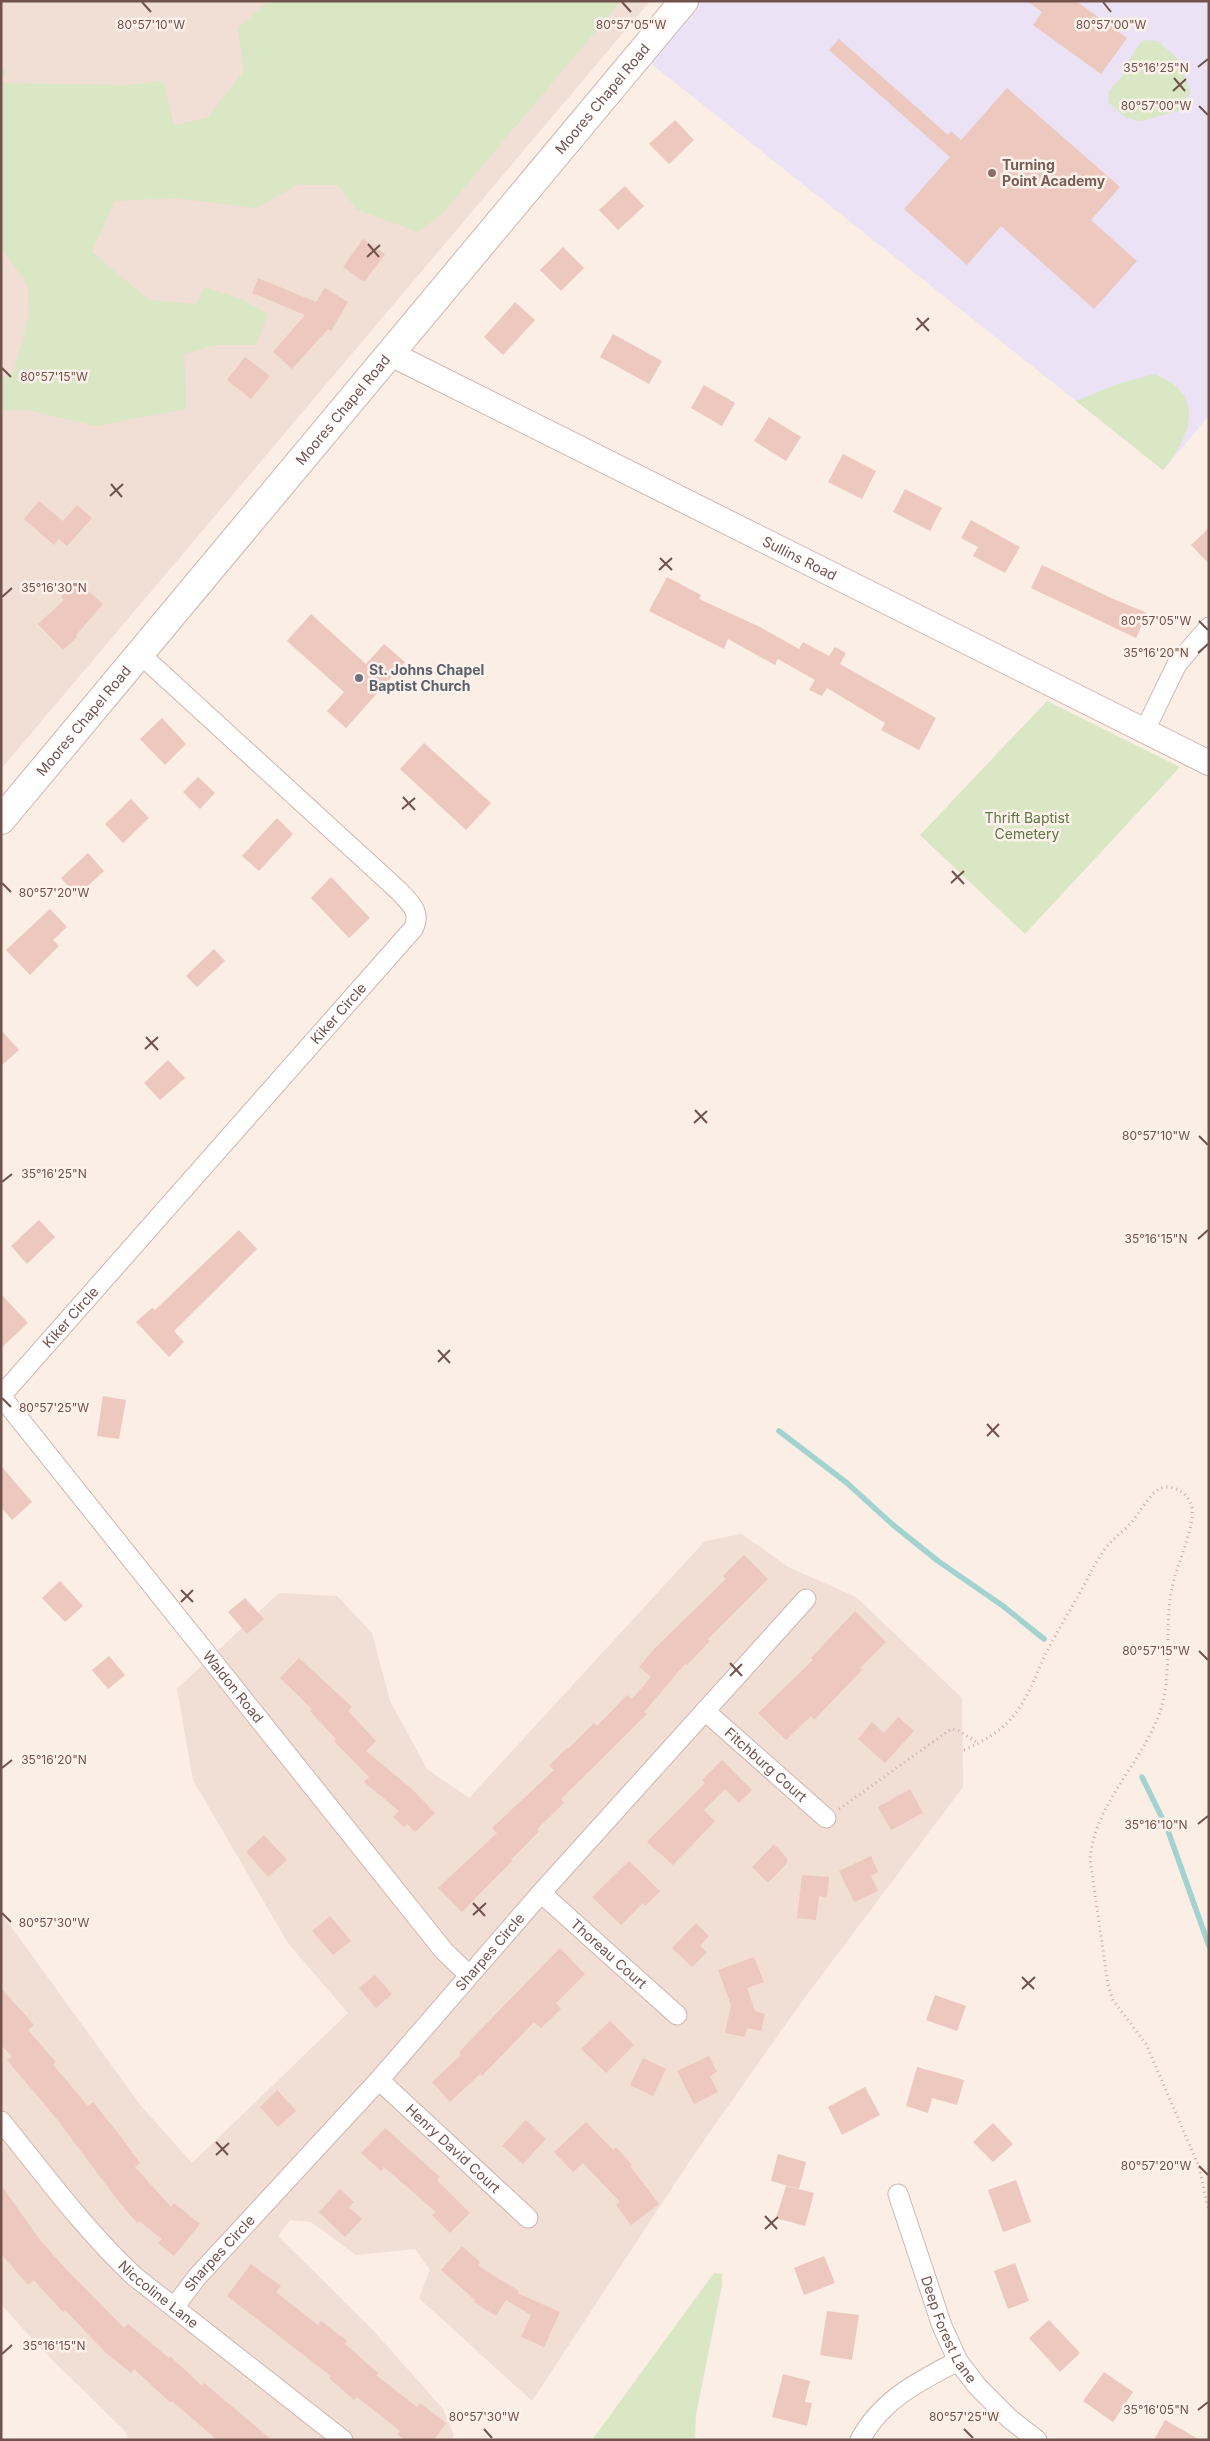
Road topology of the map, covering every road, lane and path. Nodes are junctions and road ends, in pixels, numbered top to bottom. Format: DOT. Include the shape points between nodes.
graph roads {
  1 [pos="684,1"];
  2 [pos="389,353"];
  3 [pos="1209,628"];
  4 [pos="140,654"];
  5 [pos="1145,730"];
  6 [pos="1209,763"];
  7 [pos="1,820"];
  8 [pos="1,1396"];
  9 [pos="806,1599"];
  10 [pos="705,1711"];
  11 [pos="978,1744"];
  12 [pos="964,1750"];
  13 [pos="847,1804"];
  14 [pos="826,1818"];
  15 [pos="541,1893"];
  16 [pos="469,1975"];
  17 [pos="677,2015"];
  18 [pos="379,2080"];
  19 [pos="1,2121"];
  20 [pos="898,2194"];
  21 [pos="1209,2212"];
  22 [pos="528,2218"];
  23 [pos="175,2306"];
  24 [pos="958,2361"];
  25 [pos="343,2440"];
  26 [pos="860,2440"];
  27 [pos="1037,2440"];
  1 -- 2 [label="main road, Moores Chapel Road"];
  2 -- 4 [label="main road, Moores Chapel Road"];
  2 -- 5 [label="street, Sullins Road"];
  3 -- 5 [label="street" via="1177,664"];
  4 -- 7 [label="main road, Moores Chapel Road"];
  4 -- 8 [label="street, Kiker Circle" via="399,890 416,909 417,918 413,929"];
  5 -- 6 [label="street, Sullins Road"];
  8 -- 16 [label="street, Waldon Road" via="444,1951"];
  9 -- 10 [label="street, Sharpes Circle"];
  10 -- 14 [label="street, Fitchburg Court"];
  10 -- 15 [label="street, Sharpes Circle"];
  11 -- 12 [label="path"];
  11 -- 13 [label="path" via="958,1730 950,1729"];
  11 -- 21 [label="path" via="1012,1718 1024,1700 1062,1623 1108,1542 1136,1519 1151,1495 1160,1488 1173,1487 1182,1491 1192,1506 1192,1522 1172,1590 1166,1692 1156,1722 1103,1812 1092,1839 1090,1859 1108,1985 1113,2000 1146,2044 1198,2167"];
  15 -- 16 [label="street, Sharpes Circle"];
  15 -- 17 [label="street, Thoreau Court"];
  16 -- 18 [label="street, Sharpes Circle"];
  18 -- 22 [label="street, Henry David Court"];
  18 -- 23 [label="street, Sharpes Circle" via="204,2270"];
  19 -- 23 [label="street, Niccoline Lane" via="108,2251 134,2276"];
  20 -- 24 [label="street, Deep Forest Lane" via="942,2326"];
  23 -- 25 [label="street, Niccoline Lane"];
  24 -- 26 [label="street" via="898,2395 878,2412"];
  24 -- 27 [label="street, Deep Forest Lane" via="977,2386"];
}
